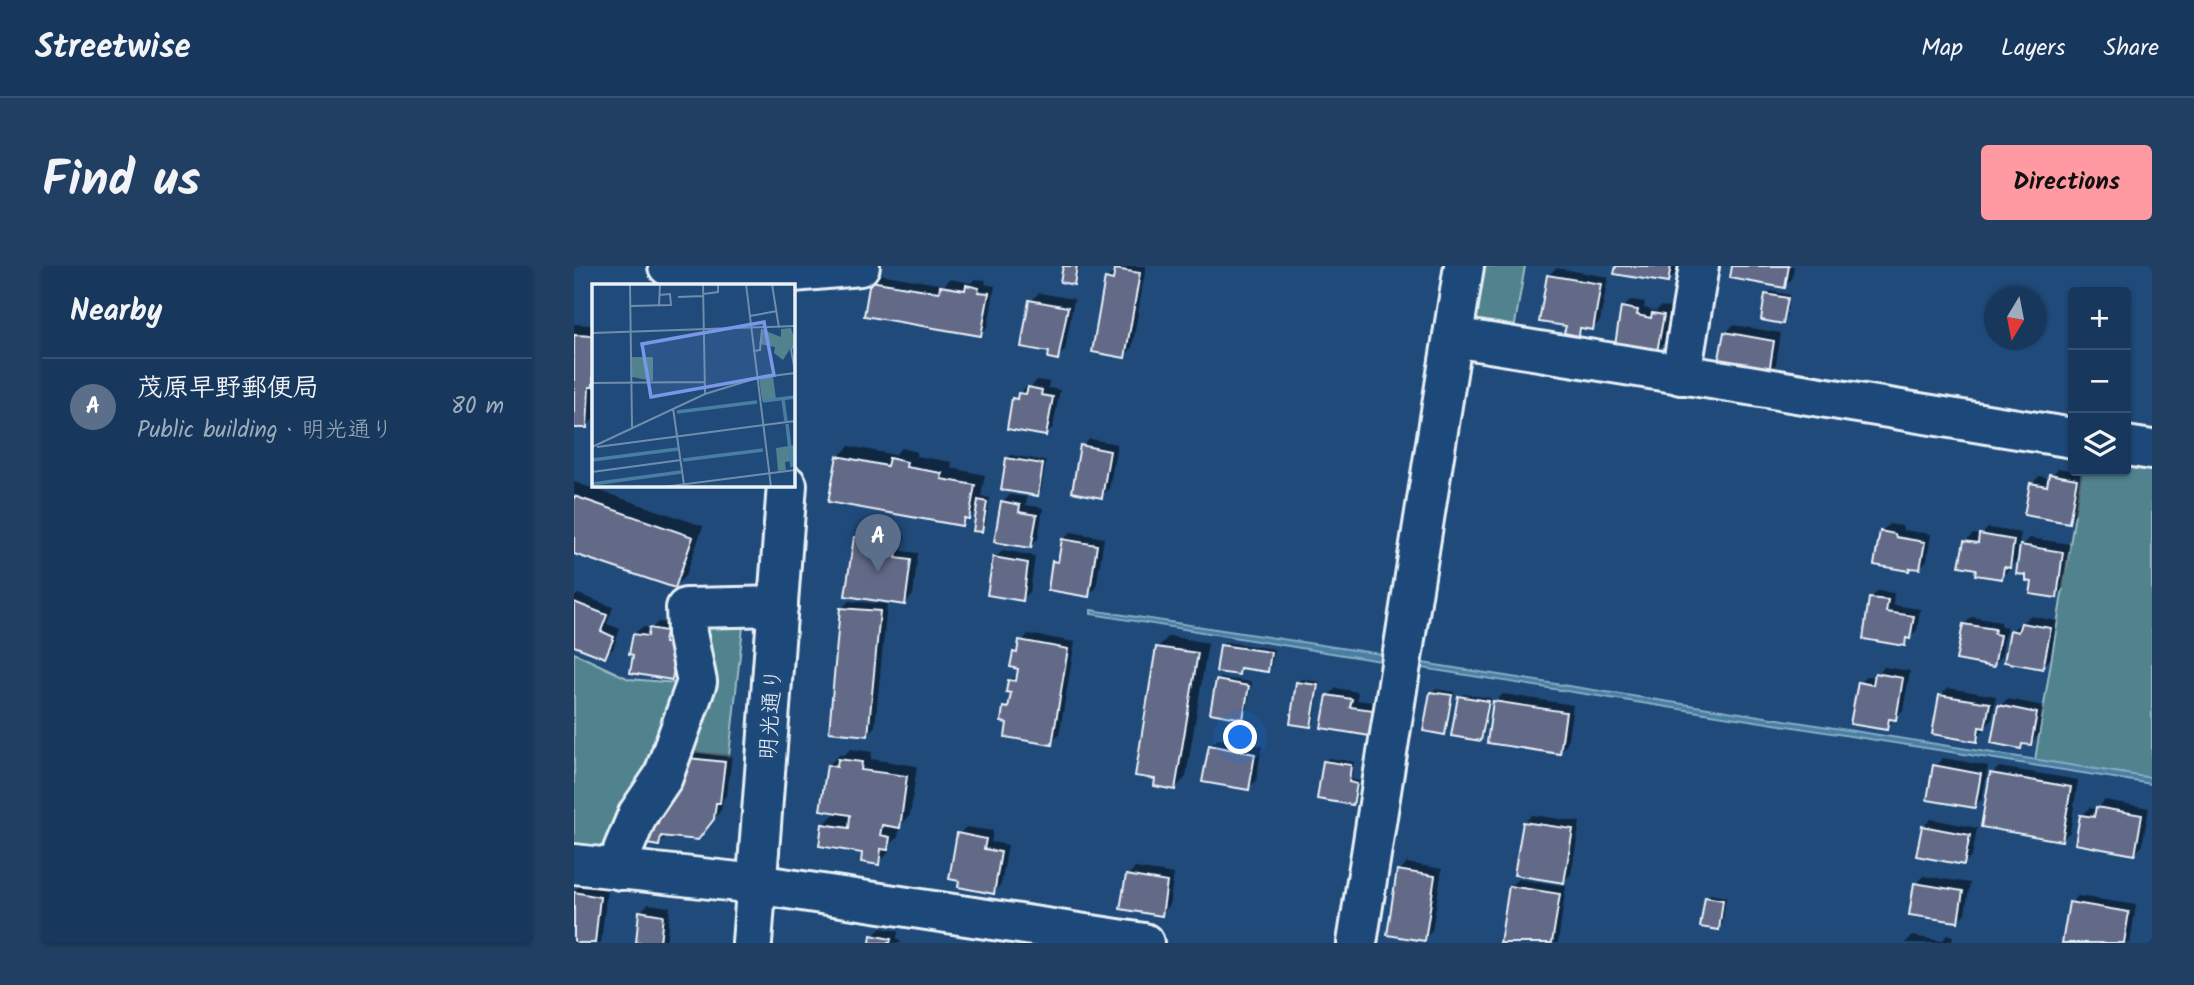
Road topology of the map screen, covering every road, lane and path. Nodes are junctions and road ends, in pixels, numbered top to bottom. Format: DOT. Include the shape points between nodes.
graph roads {
  1 [pos="667,266"];
  2 [pos="860,266"];
  3 [pos="1464,266"];
  4 [pos="1699,266"];
  5 [pos="793,274"];
  6 [pos="1453,337"];
  7 [pos="1681,374"];
  8 [pos="2068,437"];
  9 [pos="2131,447"];
  10 [pos="2152,450"];
  11 [pos="787,486"];
  12 [pos="778,606"];
  13 [pos="574,864"];
  14 [pos="621,870"];
  15 [pos="756,884"];
  16 [pos="959,929"];
  17 [pos="752,943"];
  18 [pos="1144,943"];
  19 [pos="1357,943"];
  1 -- 5 [label="street"];
  2 -- 5 [label="street"];
  3 -- 6 [label="street"];
  4 -- 7 [label="street"];
  6 -- 7 [label="street"];
  6 -- 19 [label="street"];
  7 -- 8 [label="street"];
  9 -- 10 [label="street"];
  11 -- 12 [label="street, 明光通り"];
  12 -- 14 [label="street" via="686,608 697,682 663,777 638,814 623,850"];
  12 -- 15 [label="street, 明光通り"];
  13 -- 14 [label="street"];
  14 -- 15 [label="street"];
  15 -- 16 [label="street"];
  15 -- 17 [label="street, 明光通り"];
  16 -- 18 [label="street"];
}
